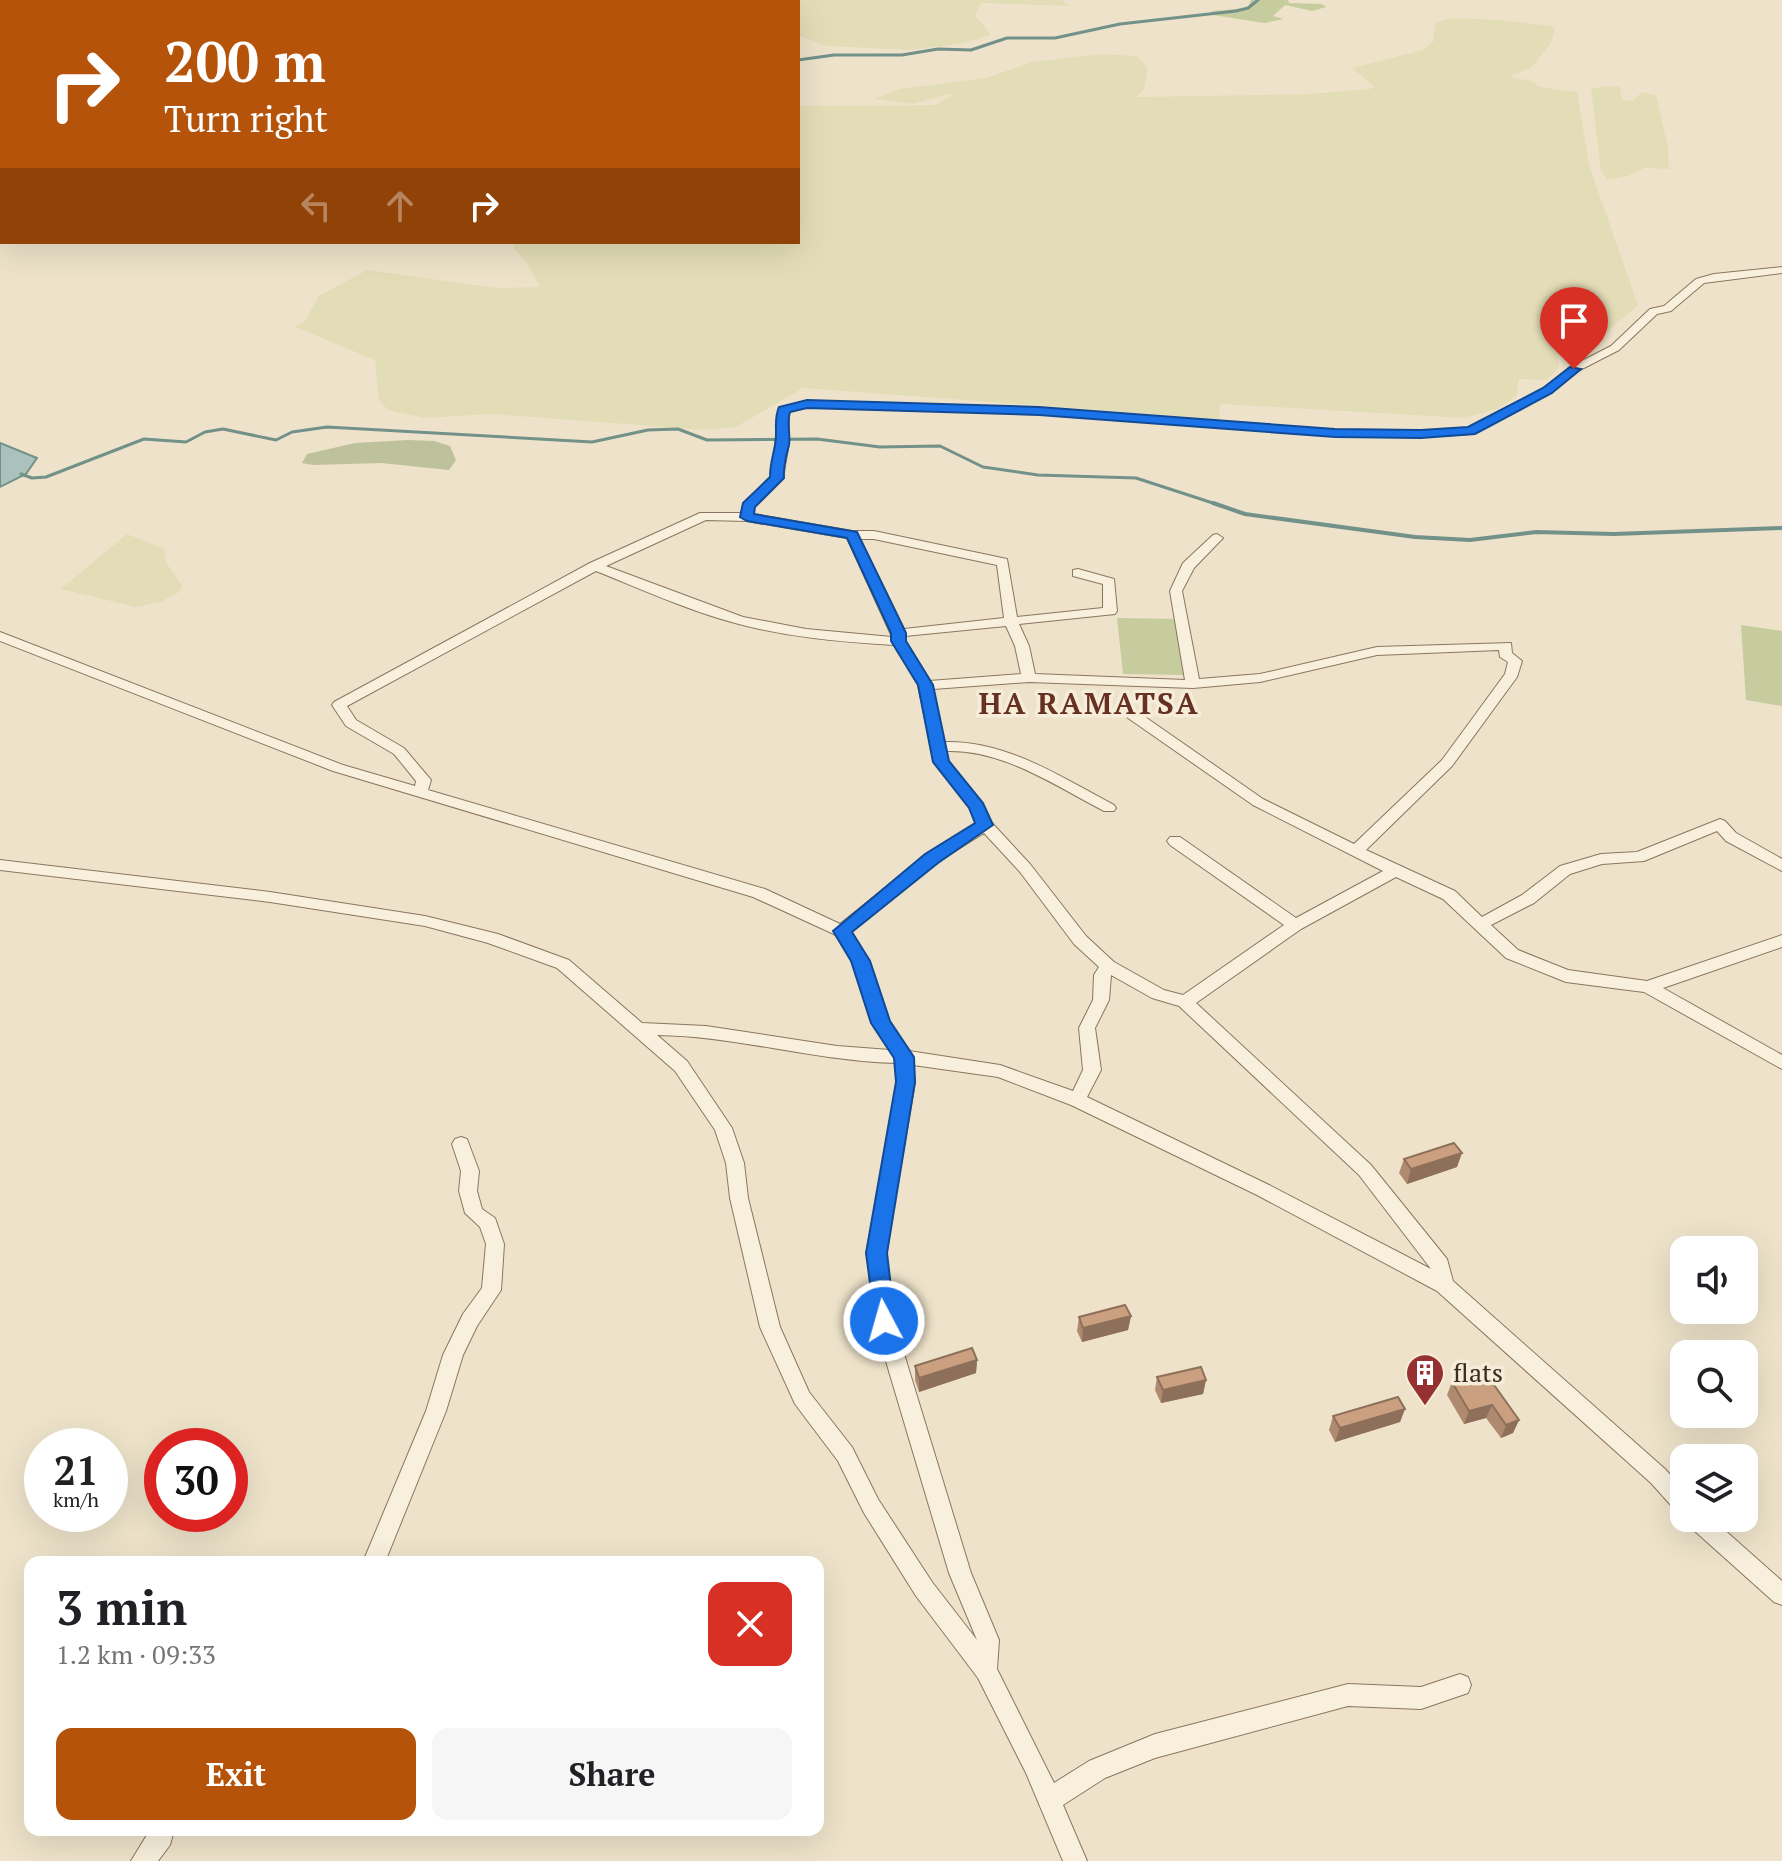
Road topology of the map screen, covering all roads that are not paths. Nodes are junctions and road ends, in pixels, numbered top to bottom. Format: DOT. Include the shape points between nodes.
graph roads {
  1 [pos="1782,270"];
  2 [pos="747,517"];
  3 [pos="852,535"];
  4 [pos="1217,538"];
  5 [pos="595,566"];
  6 [pos="1078,573"];
  7 [pos="1011,621"];
  8 [pos="0,636"];
  9 [pos="898,637"];
  10 [pos="1029,678"];
  11 [pos="1193,684"];
  12 [pos="925,685"];
  13 [pos="1133,715"];
  14 [pos="938,747"];
  15 [pos="420,793"];
  16 [pos="1109,808"];
  17 [pos="985,825"];
  18 [pos="1175,841"];
  19 [pos="1356,851"];
  20 [pos="0,865"];
  21 [pos="1782,866"];
  22 [pos="1396,871"];
  23 [pos="1481,924"];
  24 [pos="1295,925"];
  25 [pos="842,931"];
  26 [pos="1782,941"];
  27 [pos="1108,966"];
  28 [pos="1648,987"];
  29 [pos="1185,1002"];
  30 [pos="639,1029"];
  31 [pos="904,1057"];
  32 [pos="1782,1063"];
  33 [pos="1077,1100"];
  34 [pos="461,1144"];
  35 [pos="1444,1285"];
  36 [pos="1670,1489"];
  37 [pos="1712,1532"];
  38 [pos="376,1556"];
  39 [pos="1782,1595"];
  40 [pos="986,1670"];
  41 [pos="1460,1685"];
  42 [pos="1049,1800"];
  43 [pos="158,1836"];
  44 [pos="143,1861"];
  45 [pos="1075,1861"];
  1 -- 2 [label="street" via="1700,281 1667,309 1654,311 1615,348 1471,431 1335,433 1039,411 794,406 784,410 780,423 784,436 776,459 777,478 748,506"];
  2 -- 3 [label="street"];
  2 -- 5 [label="street" via="704,516"];
  3 -- 7 [label="street" via="1003,562"];
  3 -- 9 [label="street"];
  4 -- 11 [label="street" via="1188,566 1176,591"];
  5 -- 9 [label="street" via="756,624 842,639"];
  5 -- 15 [label="street" via="339,705 351,723 399,751 424,780"];
  6 -- 7 [label="street" via="1109,582 1110,611"];
  7 -- 9 [label="street"];
  7 -- 10 [label="street"];
  8 -- 15 [label="street" via="338,768"];
  9 -- 12 [label="street"];
  10 -- 11 [label="street"];
  10 -- 12 [label="street"];
  11 -- 19 [label="street" via="1260,678 1377,651 1506,646 1505,654 1515,661 1512,674 1447,763"];
  12 -- 14 [label="street"];
  13 -- 19 [label="street" via="1258,802"];
  14 -- 16 [label="street" via="955,744 1015,760"];
  14 -- 17 [label="street" via="941,762"];
  15 -- 25 [label="street" via="759,893"];
  17 -- 25 [label="street" via="931,859"];
  17 -- 27 [label="street" via="1080,940"];
  18 -- 24 [label="street"];
  19 -- 22 [label="street"];
  20 -- 30 [label="street" via="270,897 425,921 492,938 563,964"];
  21 -- 23 [label="street" via="1731,837 1720,824 1639,857 1601,859 1565,870 1528,899"];
  22 -- 23 [label="street" via="1449,895"];
  22 -- 24 [label="street"];
  23 -- 28 [label="street" via="1512,954 1551,972"];
  24 -- 29 [label="street"];
  25 -- 31 [label="street" via="861,961 881,1023"];
  26 -- 28 [label="street"];
  27 -- 29 [label="street" via="1158,994"];
  27 -- 33 [label="street" via="1102,975 1101,1000 1087,1028 1092,1070"];
  28 -- 32 [label="street"];
  29 -- 35 [label="street" via="1365,1170 1440,1265"];
  30 -- 31 [label="street" via="685,1027 861,1057"];
  30 -- 40 [label="street" via="681,1066 723,1128 770,1327 802,1398 845,1454 924,1589"];
  31 -- 33 [label="street" via="1000,1071"];
  31 -- 40 [label="street" via="906,1082 877,1253 884,1321 960,1573 988,1640"];
  33 -- 35 [label="street"];
  34 -- 38 [label="street" via="474,1213 488,1223 495,1244 491,1290 453,1355 436,1411"];
  35 -- 36 [label="street"];
  37 -- 39 [label="street"];
  40 -- 42 [label="street"];
  41 -- 42 [label="street" via="1421,1698 1348,1695 1155,1746 1097,1769"];
  42 -- 45 [label="street"];
  43 -- 44 [label="street"];
}
